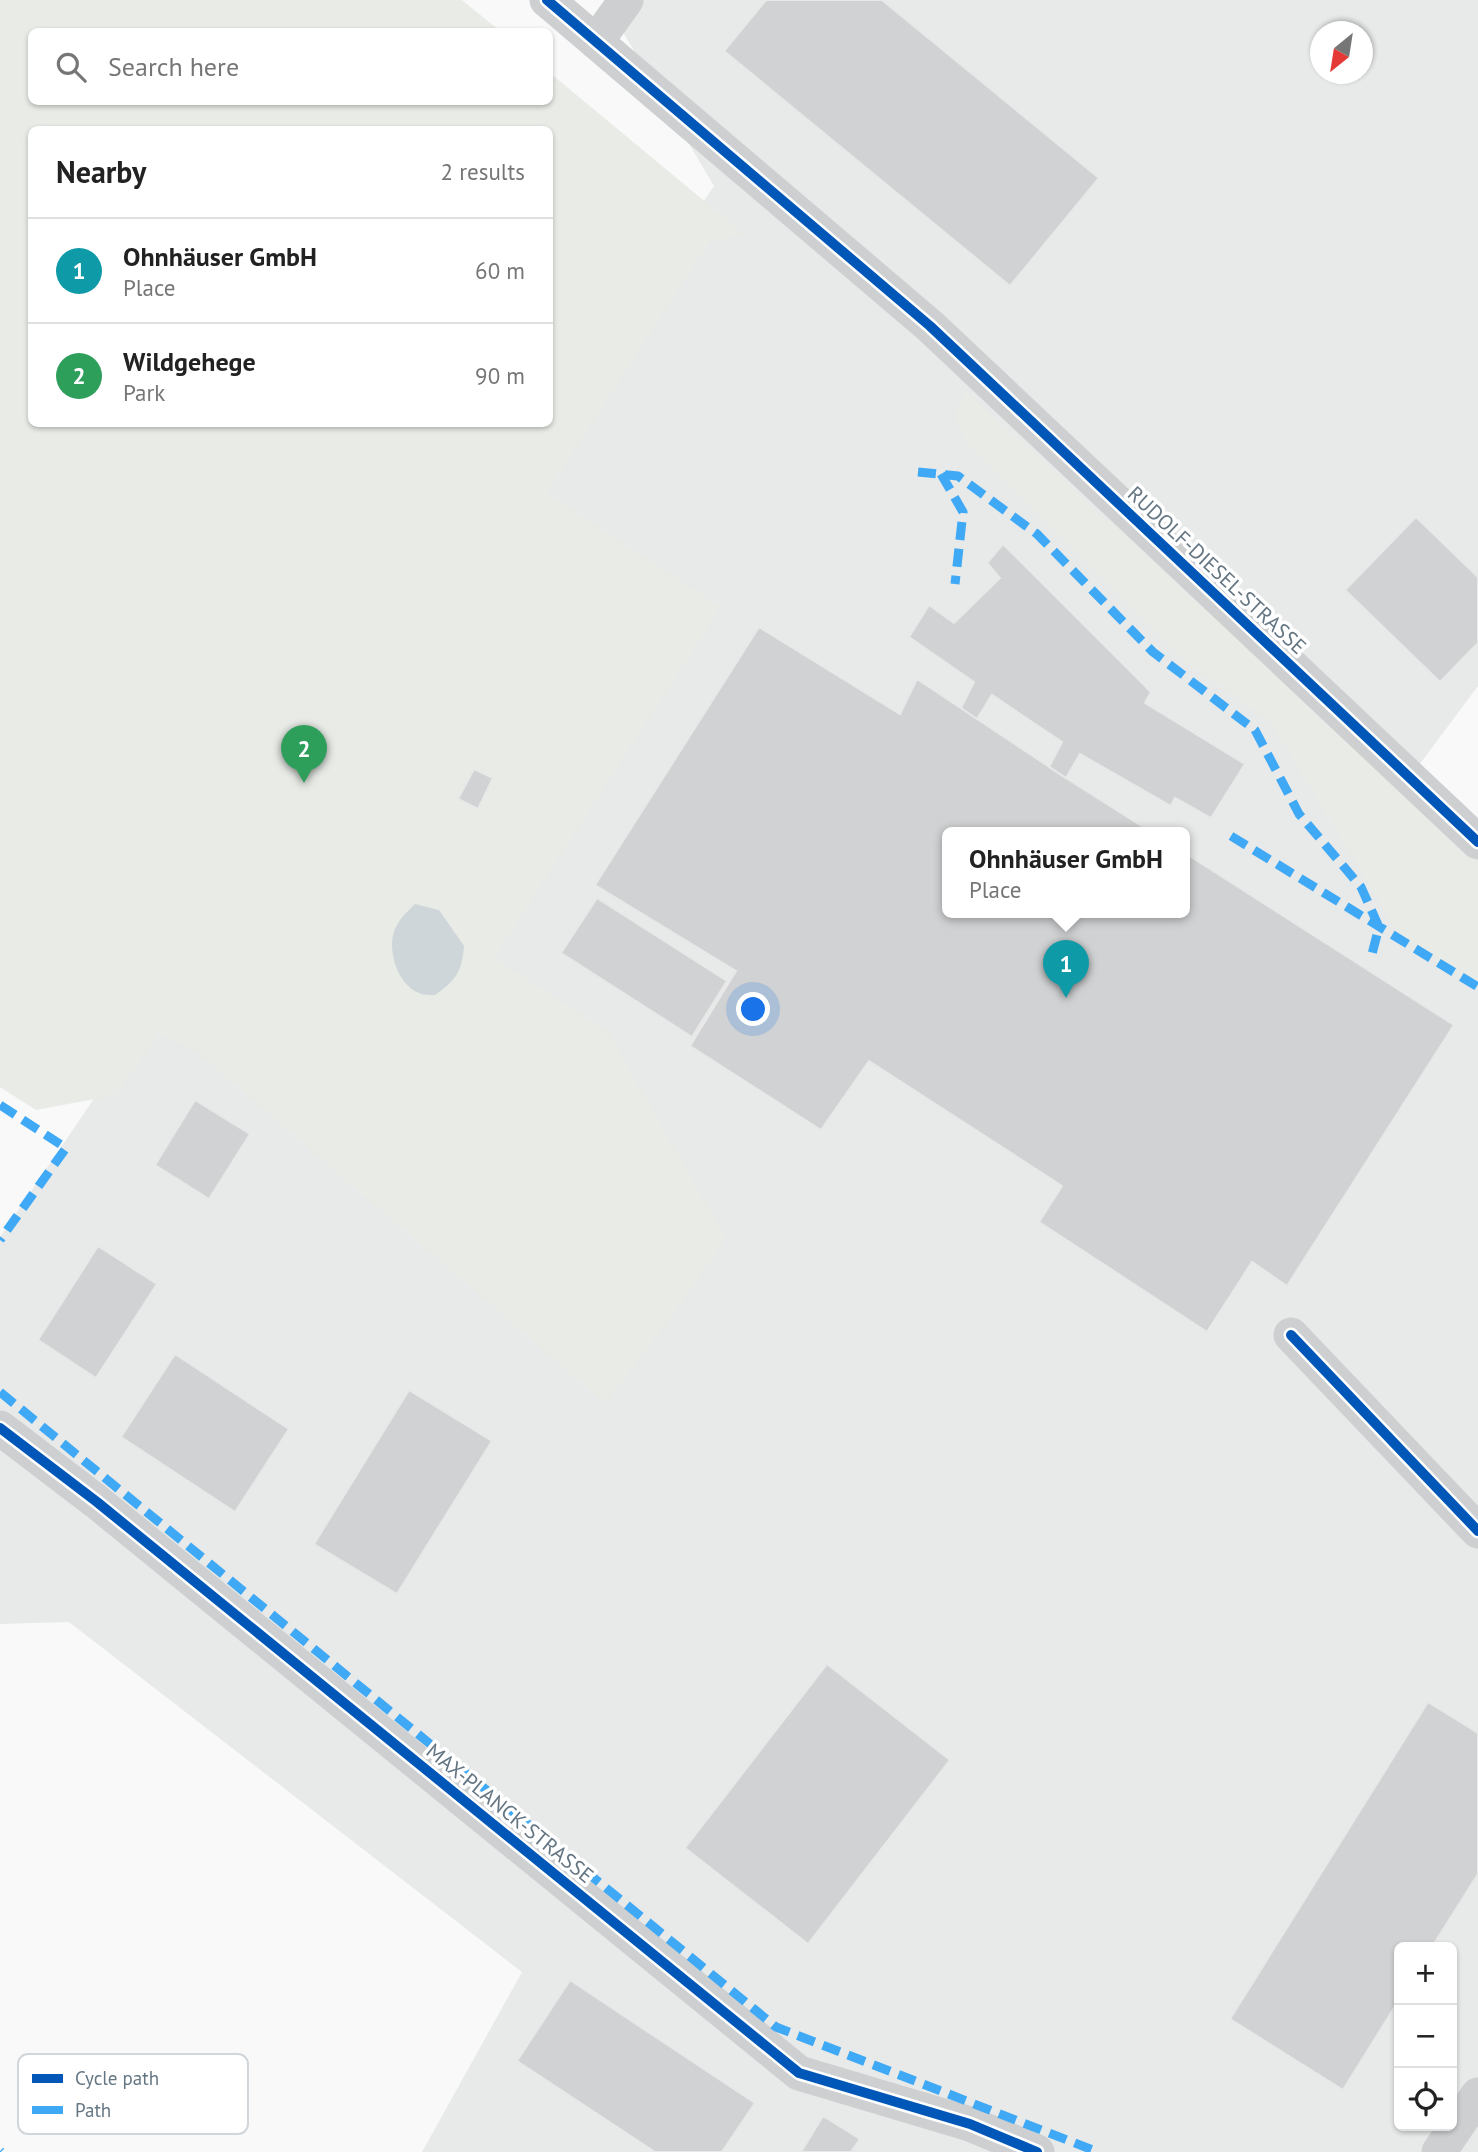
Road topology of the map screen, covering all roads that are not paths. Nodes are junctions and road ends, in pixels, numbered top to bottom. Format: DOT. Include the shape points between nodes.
graph roads {
  1 [pos="547,0"];
  2 [pos="626,0"];
  3 [pos="596,41"];
  4 [pos="1478,842"];
  5 [pos="1292,1335"];
  6 [pos="0,1428"];
  7 [pos="1478,1531"];
  8 [pos="1478,2095"];
  9 [pos="1037,2152"];
  10 [pos="1439,2152"];
  1 -- 3 [label="street, RUDOLF-DIESEL-STRASSE"];
  2 -- 3 [label="street"];
  3 -- 4 [label="street, RUDOLF-DIESEL-STRASSE" via="930,326"];
  5 -- 7 [label="street"];
  6 -- 9 [label="street, MAX-PLANCK-STRASSE" via="108,1510 799,2073 970,2124"];
  8 -- 10 [label="street"];
}
